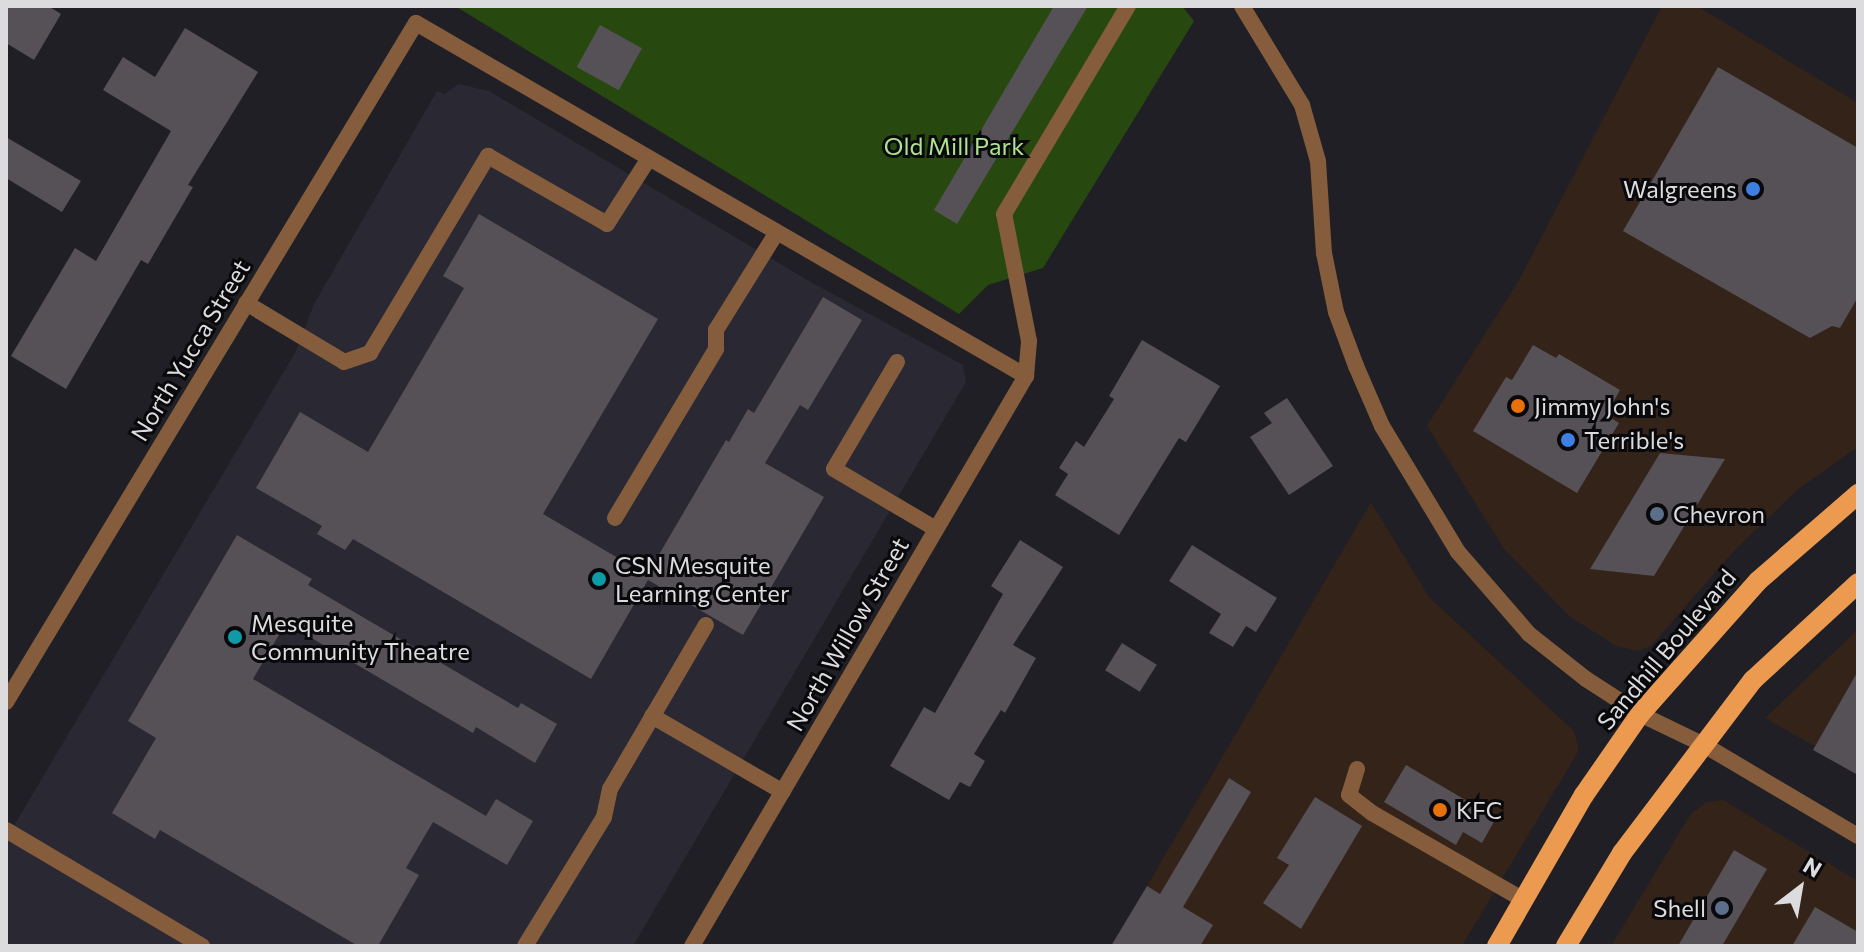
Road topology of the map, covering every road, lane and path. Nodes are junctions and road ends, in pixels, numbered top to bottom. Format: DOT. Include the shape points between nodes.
graph roads {
  1 [pos="1128,6"];
  2 [pos="1242,6"];
  3 [pos="649,158"];
  4 [pos="777,232"];
  5 [pos="246,303"];
  6 [pos="897,362"];
  7 [pos="1026,376"];
  8 [pos="1858,494"];
  9 [pos="615,518"];
  10 [pos="936,529"];
  11 [pos="1858,583"];
  12 [pos="706,625"];
  13 [pos="6,702"];
  14 [pos="1640,714"];
  15 [pos="652,716"];
  16 [pos="1704,745"];
  17 [pos="1357,769"];
  18 [pos="783,792"];
  19 [pos="6,830"];
  20 [pos="1858,836"];
  21 [pos="1524,900"];
  22 [pos="202,946"];
  23 [pos="525,946"];
  24 [pos="692,946"];
  25 [pos="1497,946"];
  26 [pos="1566,946"];
  1 -- 7 [label="street, North Willow Street" via="1004,214 1029,341"];
  2 -- 14 [label="street" via="1302,105 1318,161 1324,253 1336,312 1382,426 1458,552 1495,598 1529,634"];
  3 -- 4 [label="street"];
  3 -- 5 [label="street" via="607,224 488,156 370,353 344,362"];
  3 -- 5 [label="street, North Yucca Street" via="416,23"];
  4 -- 7 [label="street"];
  4 -- 9 [label="street" via="716,330 716,349"];
  5 -- 13 [label="street, North Yucca Street"];
  6 -- 10 [label="street" via="834,469"];
  7 -- 10 [label="street, North Willow Street"];
  8 -- 14 [label="main road, Sandhill Boulevard" via="1758,581"];
  10 -- 18 [label="street, North Willow Street"];
  11 -- 16 [label="main road" via="1753,680"];
  12 -- 15 [label="street"];
  14 -- 16 [label="street"];
  14 -- 21 [label="main road, Sandhill Boulevard" via="1584,795"];
  15 -- 18 [label="street"];
  15 -- 23 [label="street" via="610,789 604,817"];
  16 -- 20 [label="street"];
  16 -- 26 [label="main road" via="1622,853"];
  17 -- 21 [label="street" via="1349,795"];
  18 -- 24 [label="street, North Willow Street"];
  19 -- 22 [label="street"];
  21 -- 25 [label="main road, Sandhill Boulevard"];
}
